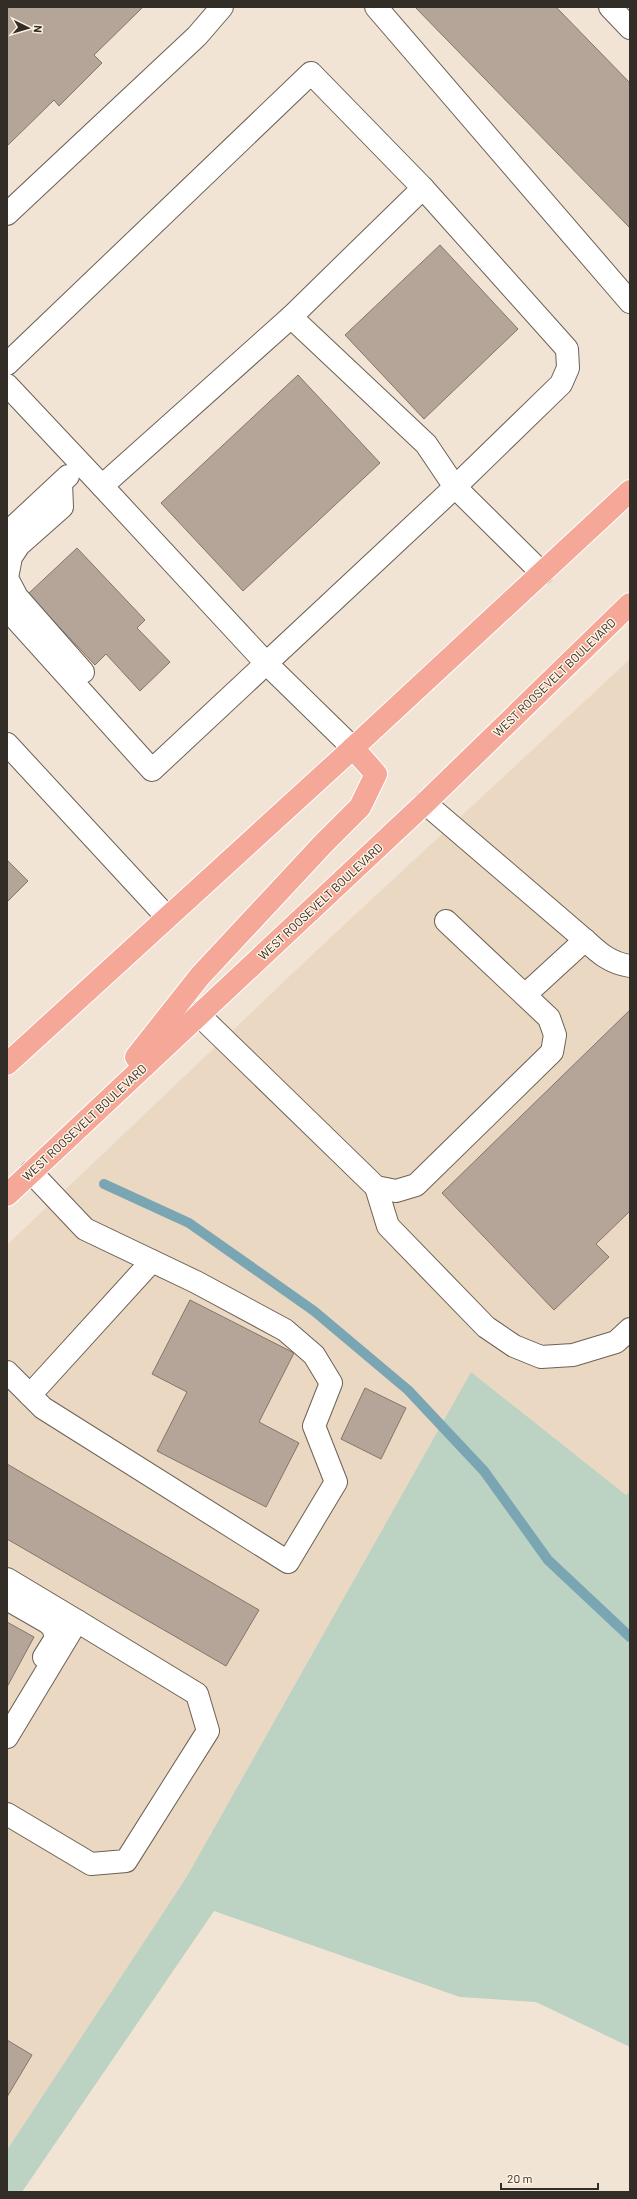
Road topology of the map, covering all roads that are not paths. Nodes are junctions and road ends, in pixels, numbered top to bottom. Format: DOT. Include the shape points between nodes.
graph roads {
  1 [pos="222,7"];
  2 [pos="376,7"];
  3 [pos="610,7"];
  4 [pos="630,28"];
  5 [pos="423,188"];
  6 [pos="7,214"];
  7 [pos="630,302"];
  8 [pos="292,317"];
  9 [pos="7,364"];
  10 [pos="7,385"];
  11 [pos="82,463"];
  12 [pos="61,483"];
  13 [pos="102,486"];
  14 [pos="454,487"];
  15 [pos="630,491"];
  16 [pos="7,533"];
  17 [pos="542,573"];
  18 [pos="630,604"];
  19 [pos="7,610"];
  20 [pos="266,663"];
  21 [pos="82,692"];
  22 [pos="7,744"];
  23 [pos="353,748"];
  24 [pos="425,803"];
  25 [pos="167,917"];
  26 [pos="446,922"];
  27 [pos="585,940"];
  28 [pos="630,966"];
  29 [pos="525,995"];
  30 [pos="198,1014"];
  31 [pos="7,1064"];
  32 [pos="87,1119"];
  33 [pos="31,1172"];
  34 [pos="376,1187"];
  35 [pos="7,1195"];
  36 [pos="152,1261"];
  37 [pos="630,1329"];
  38 [pos="7,1372"];
  39 [pos="30,1395"];
  40 [pos="7,1579"];
  41 [pos="7,1599"];
  42 [pos="77,1621"];
  43 [pos="7,1713"];
  44 [pos="7,1737"];
  45 [pos="7,1814"];
  1 -- 6 [label="lane" via="197,36"];
  2 -- 7 [label="lane"];
  3 -- 4 [label="lane"];
  5 -- 8 [label="lane"];
  5 -- 9 [label="lane" via="311,73"];
  5 -- 14 [label="lane" via="567,349 568,368 561,384"];
  8 -- 13 [label="lane"];
  8 -- 14 [label="lane" via="426,444"];
  10 -- 11 [label="lane"];
  11 -- 12 [label="lane"];
  11 -- 13 [label="lane"];
  12 -- 16 [label="lane"];
  12 -- 21 [label="lane" via="62,507 19,545 11,557 7,578 17,597 83,671"];
  13 -- 20 [label="lane"];
  14 -- 17 [label="lane"];
  14 -- 20 [label="lane"];
  15 -- 17 [label="highway"];
  17 -- 23 [label="highway"];
  18 -- 24 [label="highway, WEST ROOSEVELT BOULEVARD"];
  19 -- 21 [label="lane"];
  20 -- 21 [label="lane" via="152,770"];
  20 -- 23 [label="lane"];
  22 -- 25 [label="lane"];
  23 -- 25 [label="highway"];
  23 -- 32 [label="highway" via="376,774 360,808 200,976"];
  24 -- 27 [label="lane"];
  24 -- 30 [label="highway, WEST ROOSEVELT BOULEVARD"];
  25 -- 31 [label="highway"];
  26 -- 29 [label="lane"];
  27 -- 28 [label="lane" via="601,956 620,965"];
  27 -- 29 [label="lane"];
  29 -- 34 [label="lane" via="549,1018 555,1035 552,1052 416,1185 396,1191"];
  30 -- 32 [label="highway, WEST ROOSEVELT BOULEVARD"];
  30 -- 34 [label="lane"];
  32 -- 33 [label="highway, WEST ROOSEVELT BOULEVARD"];
  33 -- 35 [label="highway, WEST ROOSEVELT BOULEVARD"];
  33 -- 36 [label="lane" via="85,1229"];
  34 -- 37 [label="lane" via="388,1226 486,1327 514,1346 541,1357 573,1355 616,1342"];
  36 -- 39 [label="lane"];
  36 -- 39 [label="lane" via="285,1330 314,1355 331,1383 314,1426 336,1482 288,1562 43,1408"];
  38 -- 39 [label="lane"];
  40 -- 42 [label="lane"];
  41 -- 43 [label="lane" via="47,1622 53,1627 56,1638"];
  42 -- 44 [label="lane"];
  42 -- 45 [label="lane" via="197,1694 208,1731 126,1861 92,1864"];
}
